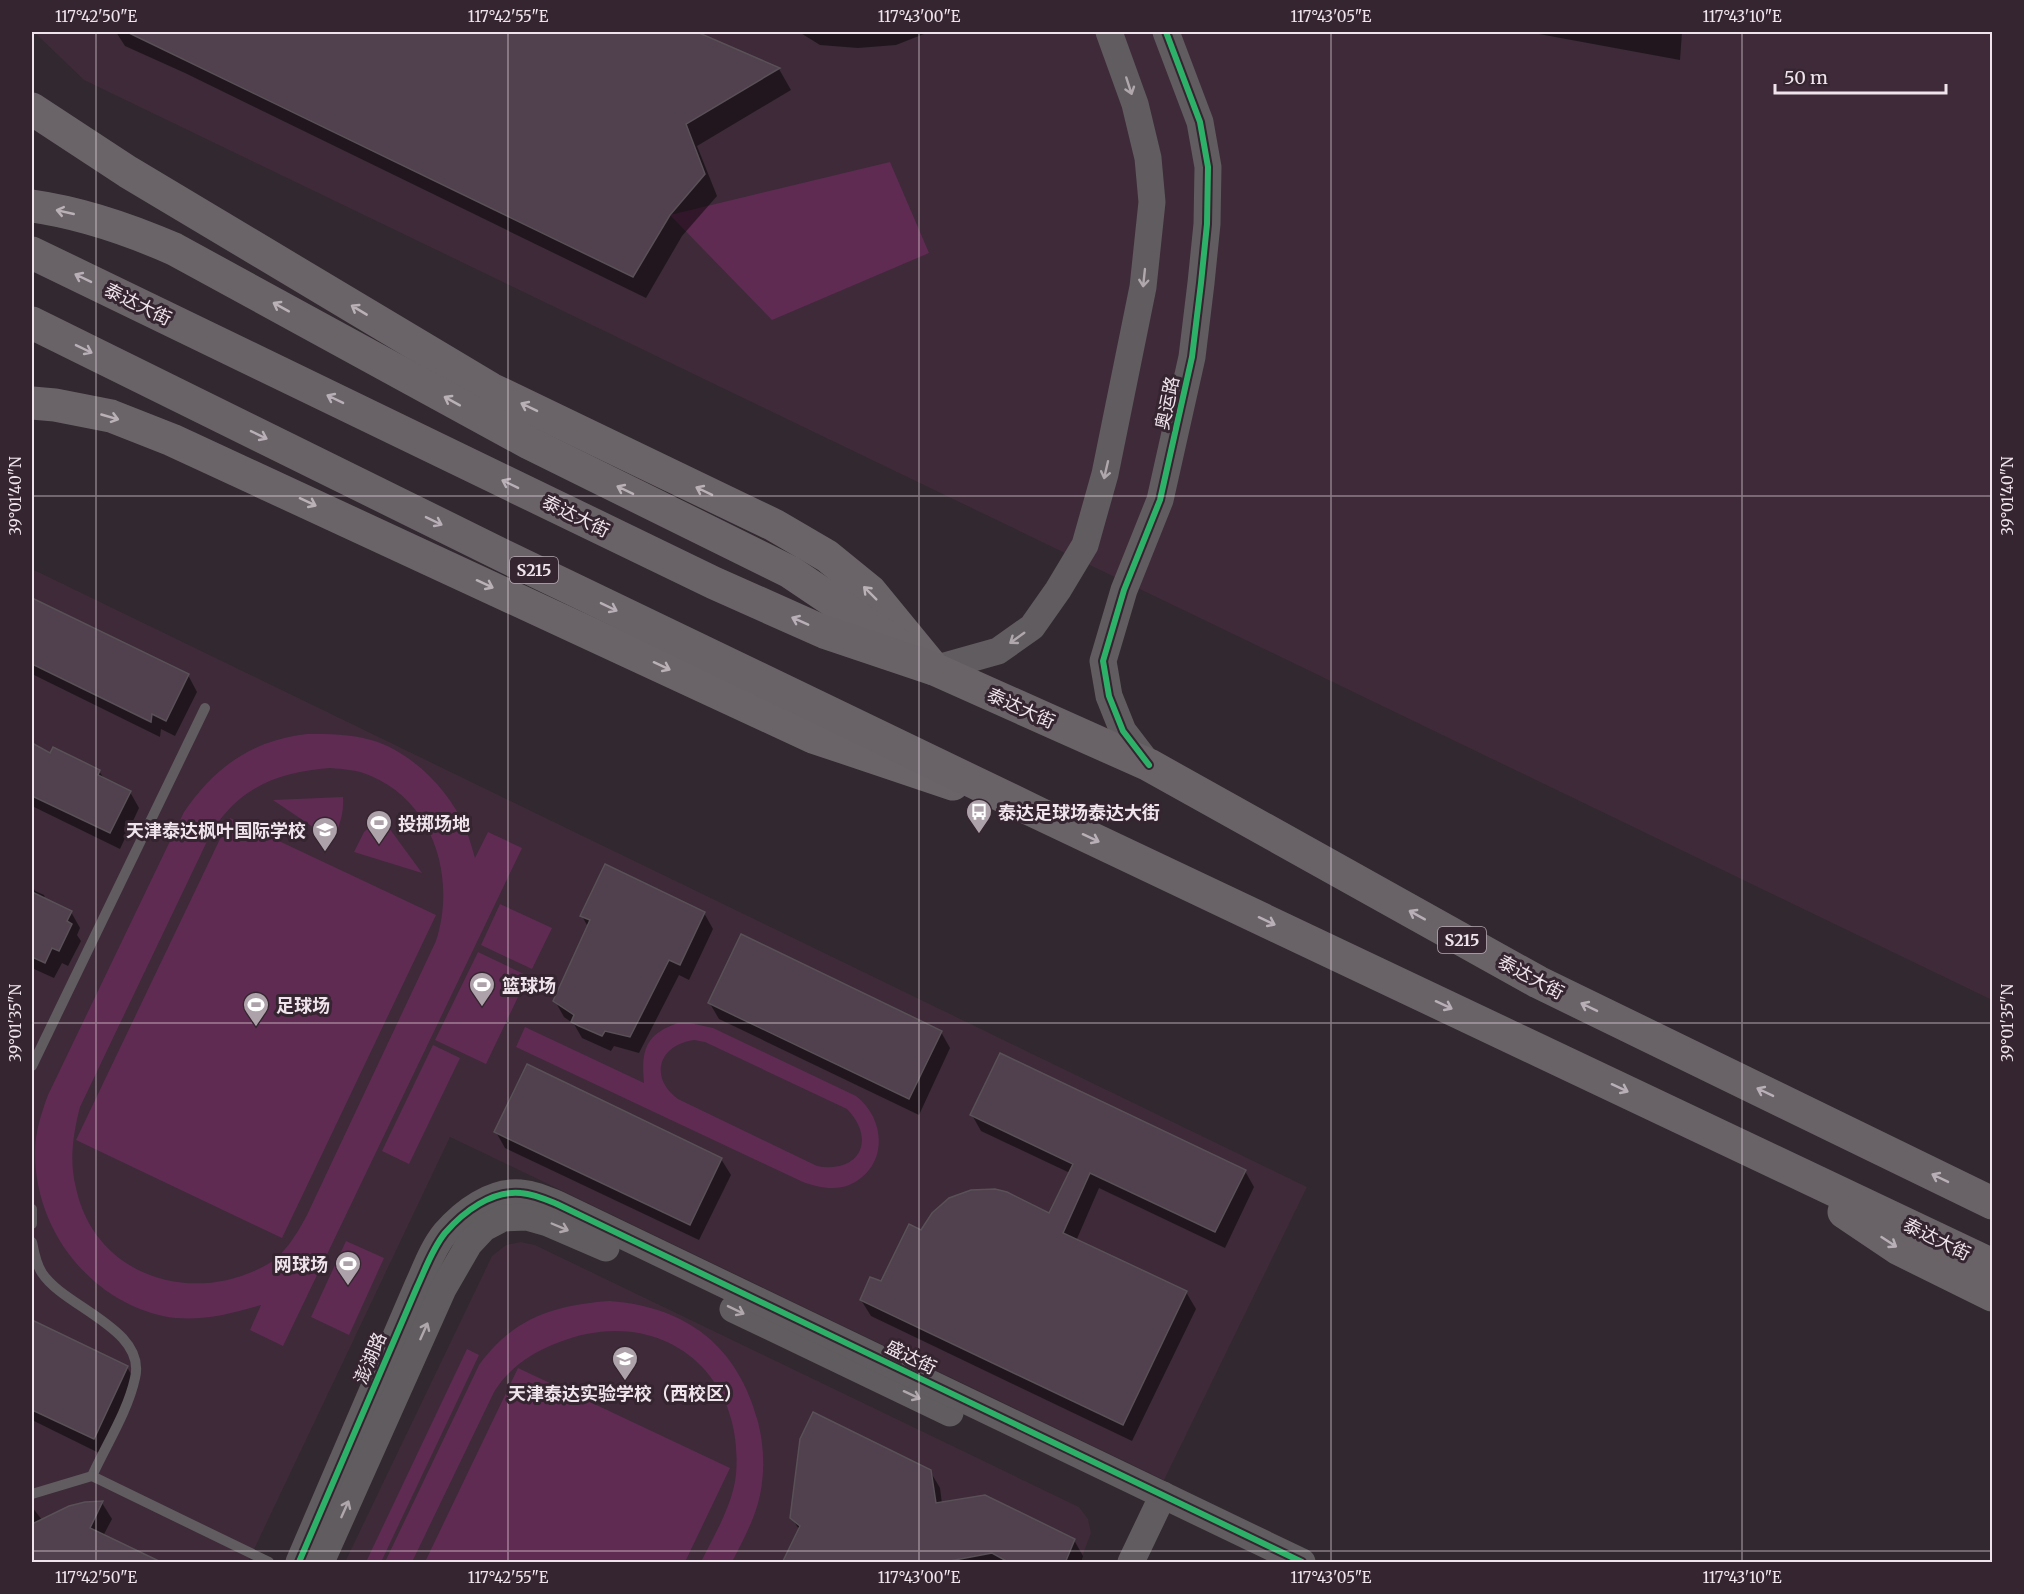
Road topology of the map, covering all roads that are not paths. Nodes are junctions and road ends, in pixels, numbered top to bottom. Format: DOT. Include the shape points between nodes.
graph roads {
  1 [pos="1109,32"];
  2 [pos="1166,32"];
  3 [pos="32,109"];
  4 [pos="32,206"];
  5 [pos="32,253"];
  6 [pos="32,323"];
  7 [pos="32,403"];
  8 [pos="934,669"];
  9 [pos="205,708"];
  10 [pos="1149,765"];
  11 [pos="1038,813"];
  12 [pos="32,1066"];
  13 [pos="1792,1169"];
  14 [pos="1992,1203"];
  15 [pos="503,1205"];
  16 [pos="32,1209"];
  17 [pos="32,1224"];
  18 [pos="32,1242"];
  19 [pos="1992,1265"];
  20 [pos="1992,1295"];
  21 [pos="92,1476"];
  22 [pos="32,1494"];
  23 [pos="1160,1503"];
  24 [pos="269,1563"];
  25 [pos="299,1563"];
  26 [pos="321,1563"];
  27 [pos="1131,1563"];
  28 [pos="1265,1563"];
  29 [pos="1302,1563"];
  1 -- 8 [label="street, one-way" via="1146,147 1152,202 1143,287 1106,474 1085,545 1032,627 998,651"];
  2 -- 10 [label="street, 奥运路" via="1200,122 1208,167 1207,224 1192,357 1160,500 1124,590 1103,661 1109,696 1123,730"];
  8 -- 3 [label="main road, one-way" via="870,591 827,556 774,525 491,389 128,172"];
  8 -- 4 [label="main road, one-way" via="790,572 529,443 174,249 114,225"];
  8 -- 5 [label="highway, 泰达大街 / S215, one-way" via="824,632 714,583"];
  6 -- 11 [label="highway, 泰达大街 / S215, one-way"];
  7 -- 11 [label="main road, one-way" via="111,416 172,440 813,737"];
  8 -- 10 [label="highway, 泰达大街 / S215"];
  9 -- 12 [label="lane"];
  14 -- 10 [label="highway, 泰达大街 / S215, one-way" via="1538,982"];
  11 -- 13 [label="highway, 泰达大街, one-way"];
  13 -- 19 [label="highway, 泰达大街"];
  13 -- 20 [label="highway, one-way" via="1853,1219 1899,1249"];
  15 -- 23 [label="street, 盛达街" via="589,1240"];
  15 -- 25 [label="street, 澎湖路" via="483,1201 444,1234"];
  26 -- 15 [label="street, one-way" via="443,1289 469,1244"];
  16 -- 17 [label="lane"];
  18 -- 21 [label="lane" via="34,1255 53,1285 120,1335 136,1363 129,1398"];
  21 -- 22 [label="lane"];
  21 -- 24 [label="lane"];
  23 -- 27 [label="street"];
  23 -- 28 [label="street, 盛达街"];
  23 -- 29 [label="street, 盛达街"];
}
